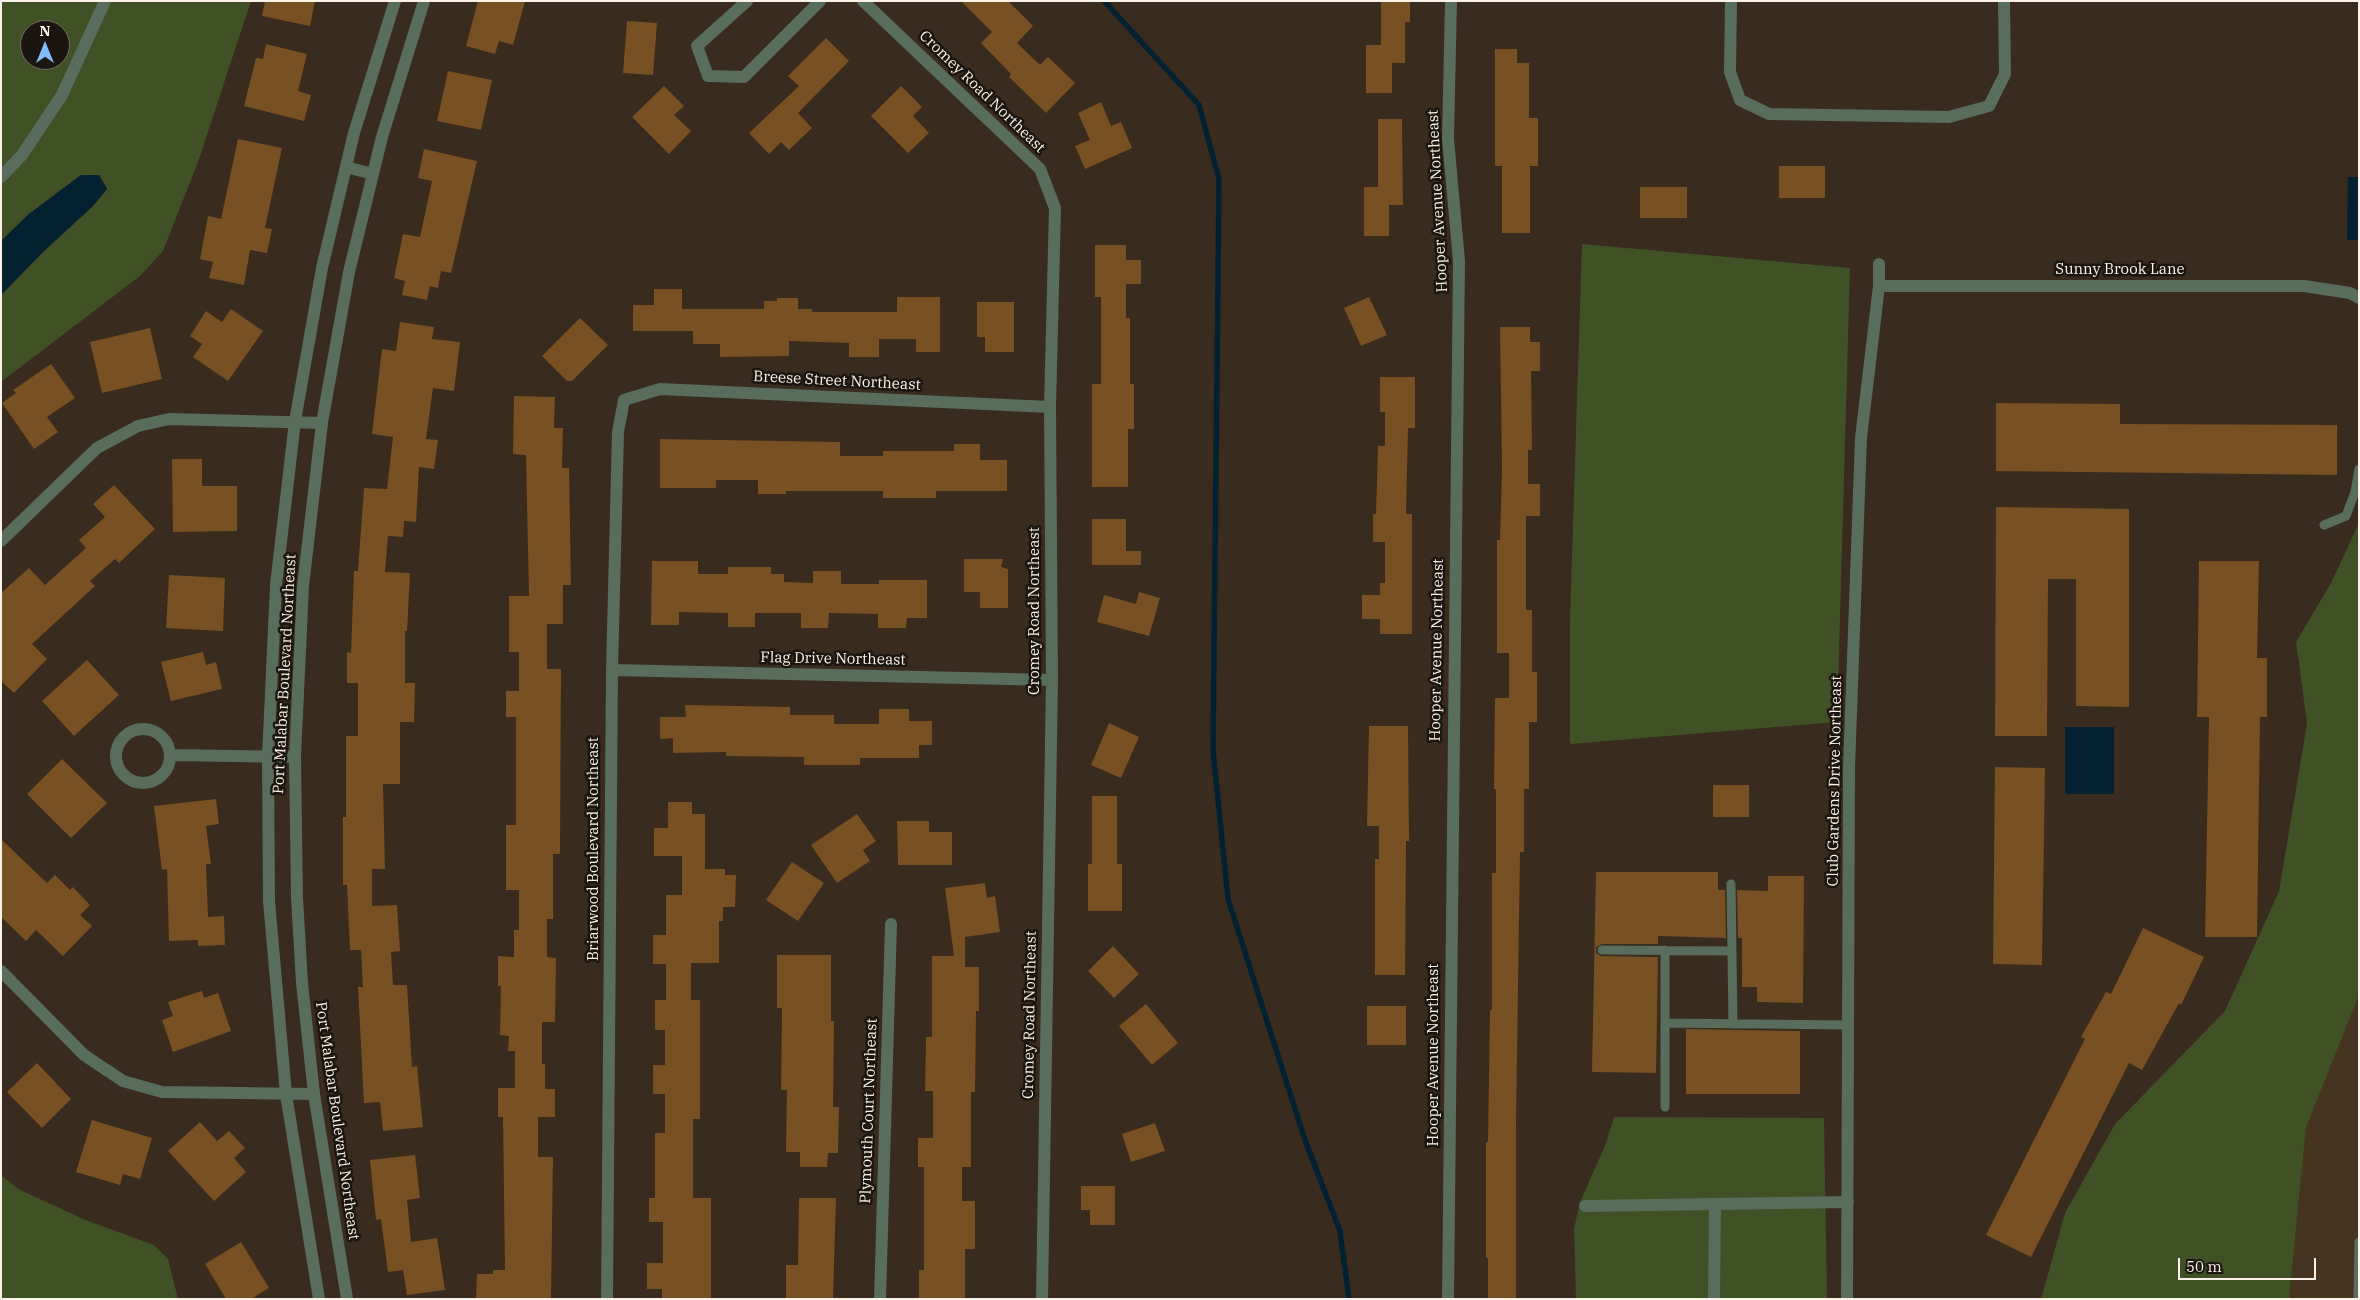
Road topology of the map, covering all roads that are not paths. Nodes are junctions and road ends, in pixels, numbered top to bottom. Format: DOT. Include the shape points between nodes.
graph roads {
  1 [pos="105,1"];
  2 [pos="395,1"];
  3 [pos="424,1"];
  4 [pos="746,1"];
  5 [pos="820,1"];
  6 [pos="864,1"];
  7 [pos="1451,1"];
  8 [pos="1731,1"];
  9 [pos="2004,1"];
  10 [pos="346,167"];
  11 [pos="373,174"];
  12 [pos="1,177"];
  13 [pos="1879,264"];
  14 [pos="1879,286"];
  15 [pos="2359,298"];
  16 [pos="624,400"];
  17 [pos="1050,406"];
  18 [pos="295,421"];
  19 [pos="322,423"];
  20 [pos="2359,469"];
  21 [pos="2324,525"];
  22 [pos="1,541"];
  23 [pos="612,670"];
  24 [pos="1052,680"];
  25 [pos="171,756"];
  26 [pos="268,757"];
  27 [pos="295,757"];
  28 [pos="1731,884"];
  29 [pos="890,924"];
  30 [pos="1602,950"];
  31 [pos="1666,950"];
  32 [pos="1732,951"];
  33 [pos="1,971"];
  34 [pos="1666,1023"];
  35 [pos="1733,1024"];
  36 [pos="1849,1025"];
  37 [pos="286,1094"];
  38 [pos="314,1094"];
  39 [pos="1666,1106"];
  40 [pos="1848,1202"];
  41 [pos="1714,1204"];
  42 [pos="1585,1206"];
  43 [pos="2359,1242"];
  44 [pos="319,1299"];
  45 [pos="347,1299"];
  46 [pos="607,1299"];
  47 [pos="880,1299"];
  48 [pos="1042,1299"];
  49 [pos="1448,1299"];
  50 [pos="1714,1299"];
  51 [pos="1847,1299"];
  52 [pos="2358,1299"];
  1 -- 12 [label="street" via="62,95 22,155"];
  2 -- 10 [label="street, Port Malabar Boulevard Northeast"];
  3 -- 11 [label="street, Port Malabar Boulevard Northeast"];
  4 -- 5 [label="street" via="698,46 708,76 744,78"];
  6 -- 17 [label="street, Cromey Road Northeast" via="1040,169 1055,208"];
  7 -- 49 [label="street, Hooper Avenue Northeast" via="1448,138 1459,261"];
  8 -- 9 [label="street" via="1730,72 1740,100 1769,114 1949,117 1990,106 2005,74"];
  10 -- 11 [label="street"];
  10 -- 18 [label="street, Port Malabar Boulevard Northeast" via="322,268"];
  11 -- 19 [label="street, Port Malabar Boulevard Northeast" via="349,272"];
  13 -- 14 [label="street, Club Gardens Drive Northeast"];
  14 -- 15 [label="street, Sunny Brook Lane" via="2304,286"];
  14 -- 36 [label="street, Club Gardens Drive Northeast" via="1861,438 1849,768"];
  16 -- 17 [label="street, Breese Street Northeast" via="660,389"];
  16 -- 23 [label="street, Briarwood Boulevard Northeast" via="618,432"];
  17 -- 24 [label="street, Cromey Road Northeast"];
  18 -- 19 [label="street"];
  18 -- 22 [label="street" via="169,419 138,426 98,448"];
  18 -- 26 [label="street, Port Malabar Boulevard Northeast" via="276,585"];
  19 -- 27 [label="street, Port Malabar Boulevard Northeast" via="303,586"];
  20 -- 21 [label="lane" via="2346,516"];
  23 -- 24 [label="street, Flag Drive Northeast"];
  23 -- 46 [label="street, Briarwood Boulevard Northeast"];
  24 -- 48 [label="street, Cromey Road Northeast"];
  25 -- 25 [label="street" via="165,739 143,729 127,734 121,740 116,757 118,765 130,779 148,782 165,773"];
  25 -- 26 [label="street"];
  26 -- 27 [label="street"];
  26 -- 37 [label="street, Port Malabar Boulevard Northeast" via="269,901"];
  27 -- 38 [label="street, Port Malabar Boulevard Northeast" via="297,898"];
  28 -- 32 [label="lane"];
  29 -- 47 [label="street, Plymouth Court Northeast"];
  30 -- 31 [label="lane"];
  31 -- 32 [label="lane"];
  31 -- 34 [label="lane"];
  32 -- 35 [label="lane"];
  33 -- 37 [label="street" via="84,1055 123,1082 162,1092"];
  34 -- 35 [label="lane"];
  34 -- 39 [label="lane"];
  35 -- 36 [label="lane"];
  36 -- 40 [label="street, Club Gardens Drive Northeast"];
  37 -- 38 [label="street"];
  37 -- 44 [label="street, Port Malabar Boulevard Northeast"];
  38 -- 45 [label="street, Port Malabar Boulevard Northeast"];
  40 -- 41 [label="street"];
  40 -- 51 [label="street, Club Gardens Drive Northeast"];
  41 -- 42 [label="street"];
  41 -- 50 [label="street"];
  43 -- 52 [label="lane"];
}
